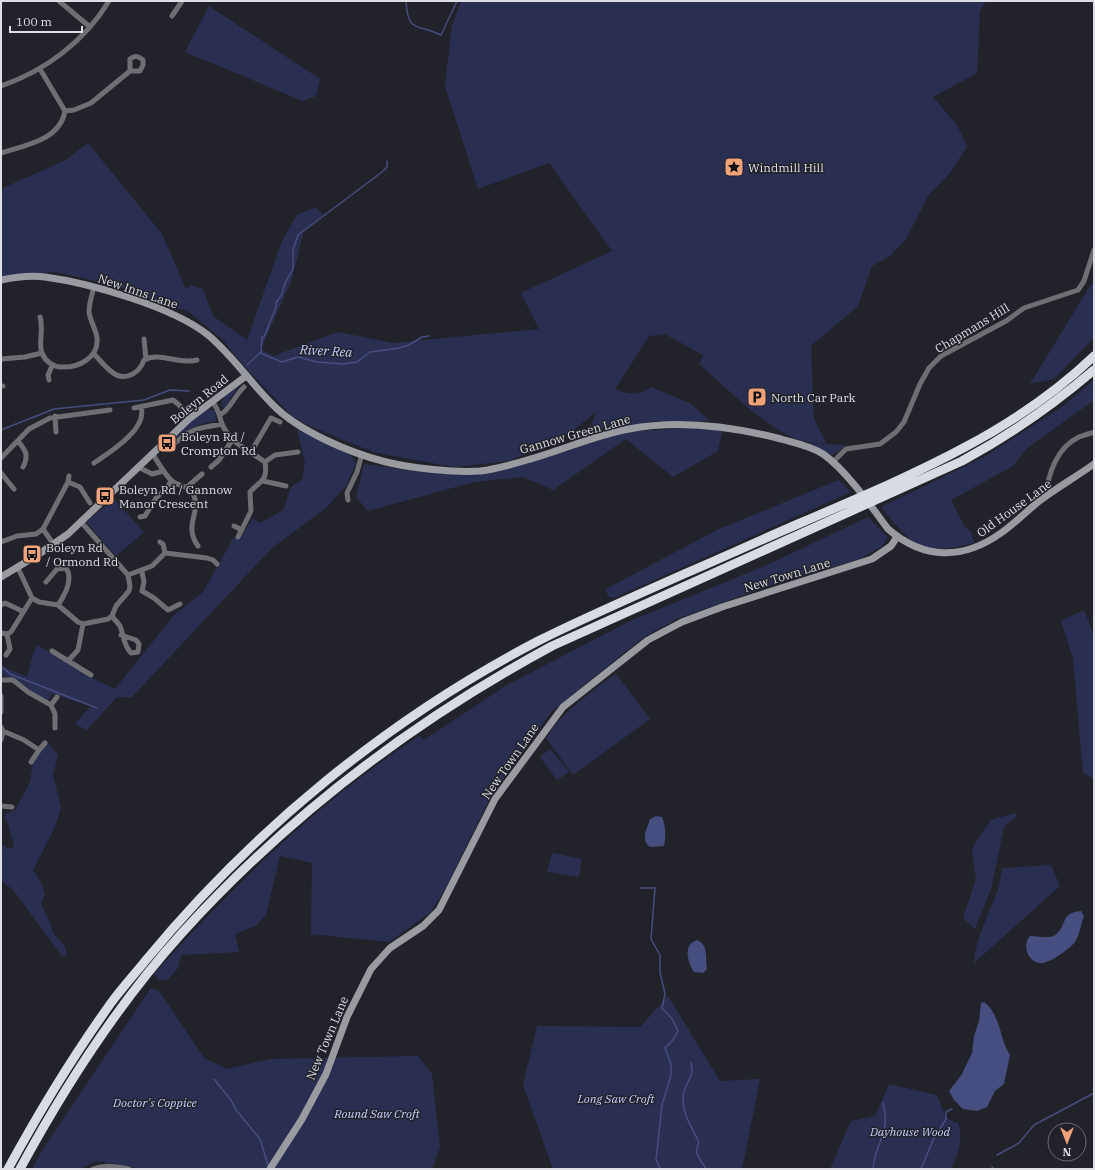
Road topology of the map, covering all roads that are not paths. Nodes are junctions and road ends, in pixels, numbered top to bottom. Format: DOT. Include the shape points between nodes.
graph roads {
  1 [pos="59,1"];
  2 [pos="109,1"];
  3 [pos="182,1"];
  4 [pos="172,16"];
  5 [pos="90,27"];
  6 [pos="40,69"];
  7 [pos="130,71"];
  8 [pos="1,86"];
  9 [pos="65,111"];
  10 [pos="1,153"];
  11 [pos="1094,250"];
  12 [pos="1,280"];
  13 [pos="94,287"];
  14 [pos="40,317"];
  15 [pos="144,339"];
  16 [pos="42,353"];
  17 [pos="94,354"];
  18 [pos="1094,356"];
  19 [pos="1,359"];
  20 [pos="146,359"];
  21 [pos="197,360"];
  22 [pos="52,366"];
  23 [pos="1094,370"];
  24 [pos="246,376"];
  25 [pos="49,380"];
  26 [pos="244,387"];
  27 [pos="212,401"];
  28 [pos="141,407"];
  29 [pos="134,408"];
  30 [pos="110,410"];
  31 [pos="220,414"];
  32 [pos="55,416"];
  33 [pos="191,418"];
  34 [pos="280,422"];
  35 [pos="222,424"];
  36 [pos="56,432"];
  37 [pos="1094,432"];
  38 [pos="233,439"];
  39 [pos="18,441"];
  40 [pos="168,450"];
  41 [pos="251,452"];
  42 [pos="298,452"];
  43 [pos="152,453"];
  44 [pos="362,454"];
  45 [pos="1,458"];
  46 [pos="265,462"];
  47 [pos="833,462"];
  48 [pos="94,463"];
  49 [pos="1094,464"];
  50 [pos="23,467"];
  51 [pos="138,467"];
  52 [pos="211,467"];
  53 [pos="164,471"];
  54 [pos="1,473"];
  55 [pos="202,474"];
  56 [pos="69,476"];
  57 [pos="171,480"];
  58 [pos="263,481"];
  59 [pos="68,482"];
  60 [pos="286,486"];
  61 [pos="188,487"];
  62 [pos="14,489"];
  63 [pos="1046,496"];
  64 [pos="348,500"];
  65 [pos="90,503"];
  66 [pos="140,517"];
  67 [pos="81,522"];
  68 [pos="234,526"];
  69 [pos="43,529"];
  70 [pos="242,530"];
  71 [pos="896,537"];
  72 [pos="238,538"];
  73 [pos="1,542"];
  74 [pos="160,542"];
  75 [pos="54,545"];
  76 [pos="198,546"];
  77 [pos="165,553"];
  78 [pos="218,564"];
  79 [pos="18,568"];
  80 [pos="142,572"];
  81 [pos="128,575"];
  82 [pos="1,577"];
  83 [pos="46,582"];
  84 [pos="32,598"];
  85 [pos="180,604"];
  86 [pos="1,605"];
  87 [pos="58,606"];
  88 [pos="22,611"];
  89 [pos="112,616"];
  90 [pos="83,624"];
  91 [pos="4,634"];
  92 [pos="121,635"];
  93 [pos="52,651"];
  94 [pos="6,655"];
  95 [pos="68,661"];
  96 [pos="91,675"];
  97 [pos="1,680"];
  98 [pos="1,696"];
  99 [pos="57,698"];
  100 [pos="51,705"];
  101 [pos="1,712"];
  102 [pos="55,728"];
  103 [pos="2,729"];
  104 [pos="1,740"];
  105 [pos="45,743"];
  106 [pos="38,750"];
  107 [pos="31,762"];
  108 [pos="1,807"];
  109 [pos="12,807"];
  110 [pos="8,1169"];
  111 [pos="20,1169"];
  112 [pos="93,1169"];
  113 [pos="129,1169"];
  114 [pos="270,1169"];
  1 -- 5 [label="street"];
  2 -- 5 [label="street"];
  3 -- 4 [label="street"];
  5 -- 6 [label="street"];
  6 -- 8 [label="street"];
  6 -- 9 [label="street"];
  7 -- 9 [label="street" via="91,104"];
  9 -- 10 [label="street" via="58,129 47,137"];
  11 -- 47 [label="street, Chapmans Hill" via="1084,281 1078,290 1024,308 1006,321 941,356 926,374 904,422 896,432 880,444 846,449"];
  12 -- 13 [label="street, New Inns Lane" via="24,276 43,277"];
  13 -- 17 [label="street" via="89,311 97,336"];
  13 -- 24 [label="street, New Inns Lane" via="186,320 220,345"];
  14 -- 16 [label="street"];
  15 -- 20 [label="street"];
  16 -- 19 [label="street"];
  16 -- 22 [label="street"];
  17 -- 20 [label="street" via="112,372 123,377 138,371"];
  17 -- 22 [label="street" via="88,360 75,365"];
  18 -- 110 [label="highway" via="1049,394 973,444 536,642 445,696 366,750 327,780 254,844 177,922 112,1002 40,1112"];
  20 -- 21 [label="street" via="152,357 182,363 190,359"];
  22 -- 25 [label="street" via="48,375"];
  23 -- 111 [label="highway" via="1037,416 962,461 552,646 504,672 402,737 302,815 181,934 96,1044"];
  24 -- 27 [label="street, Boleyn Road"];
  24 -- 44 [label="street, Gannow Green Lane" via="274,407 296,423 333,443"];
  26 -- 31 [label="street" via="232,399 225,412"];
  27 -- 31 [label="street"];
  27 -- 33 [label="street, Boleyn Road"];
  28 -- 29 [label="street"];
  28 -- 33 [label="street" via="173,400"];
  28 -- 48 [label="street" via="142,418 132,436"];
  30 -- 32 [label="street"];
  31 -- 35 [label="street"];
  32 -- 36 [label="street"];
  32 -- 39 [label="street" via="29,428"];
  33 -- 43 [label="street, Boleyn Road"];
  34 -- 41 [label="street" via="269,416"];
  35 -- 38 [label="street"];
  35 -- 40 [label="street" via="190,431"];
  37 -- 63 [label="street" via="1078,437 1057,456"];
  38 -- 41 [label="street" via="242,448"];
  38 -- 52 [label="street"];
  39 -- 45 [label="street"];
  39 -- 50 [label="street" via="27,453"];
  41 -- 46 [label="street"];
  42 -- 46 [label="street" via="275,455"];
  43 -- 51 [label="street, Boleyn Road"];
  43 -- 53 [label="street"];
  44 -- 47 [label="street, Gannow Green Lane" via="387,462 417,467 478,471 535,458 629,428 702,424 749,431 807,446"];
  44 -- 64 [label="street" via="347,493"];
  46 -- 58 [label="street"];
  47 -- 71 [label="street, Gannow Green Lane"];
  49 -- 63 [label="street, Old House Lane"];
  51 -- 53 [label="street" via="152,474"];
  51 -- 67 [label="street, Boleyn Road"];
  53 -- 57 [label="street"];
  54 -- 62 [label="street"];
  55 -- 61 [label="street"];
  56 -- 59 [label="street"];
  57 -- 61 [label="street"];
  57 -- 66 [label="street" via="145,516"];
  58 -- 60 [label="street"];
  58 -- 70 [label="street" via="250,492 251,511"];
  59 -- 65 [label="street" via="80,487"];
  59 -- 69 [label="street"];
  61 -- 76 [label="street" via="194,494 191,532"];
  63 -- 71 [label="street, Old House Lane" via="1003,532 982,546 964,552 934,553 920,550"];
  67 -- 75 [label="street, Boleyn Road"];
  67 -- 81 [label="street"];
  68 -- 70 [label="street"];
  69 -- 73 [label="street" via="36,534 17,536"];
  69 -- 75 [label="street"];
  70 -- 72 [label="street"];
  71 -- 114 [label="street, New Town Lane" via="890,546 872,559 682,622 648,640 563,707 495,799 439,910 423,926 390,948 371,970 347,1017 326,1074 302,1119"];
  74 -- 77 [label="street"];
  75 -- 79 [label="street, Boleyn Road"];
  77 -- 78 [label="street" via="207,558"];
  77 -- 80 [label="street"];
  79 -- 82 [label="street, Boleyn Road"];
  79 -- 84 [label="street"];
  80 -- 81 [label="street"];
  80 -- 85 [label="street" via="142,591 145,594 168,610"];
  81 -- 89 [label="street" via="129,591 116,606"];
  83 -- 87 [label="street" via="57,569 66,568 68,571 68,586"];
  84 -- 87 [label="street"];
  84 -- 88 [label="street"];
  86 -- 88 [label="street" via="5,604"];
  87 -- 90 [label="street"];
  88 -- 91 [label="street" via="11,632"];
  89 -- 90 [label="street"];
  89 -- 92 [label="street" via="120,626"];
  90 -- 95 [label="street" via="78,650"];
  91 -- 94 [label="street" via="10,649"];
  93 -- 95 [label="street"];
  95 -- 96 [label="street"];
  97 -- 100 [label="street" via="13,680"];
  98 -- 101 [label="street"];
  99 -- 100 [label="street"];
  100 -- 102 [label="street" via="55,714"];
  103 -- 104 [label="street"];
  103 -- 106 [label="street"];
  105 -- 106 [label="street"];
  106 -- 107 [label="street"];
  108 -- 109 [label="street"];
  112 -- 113 [label="street" via="110,1165"];
}
